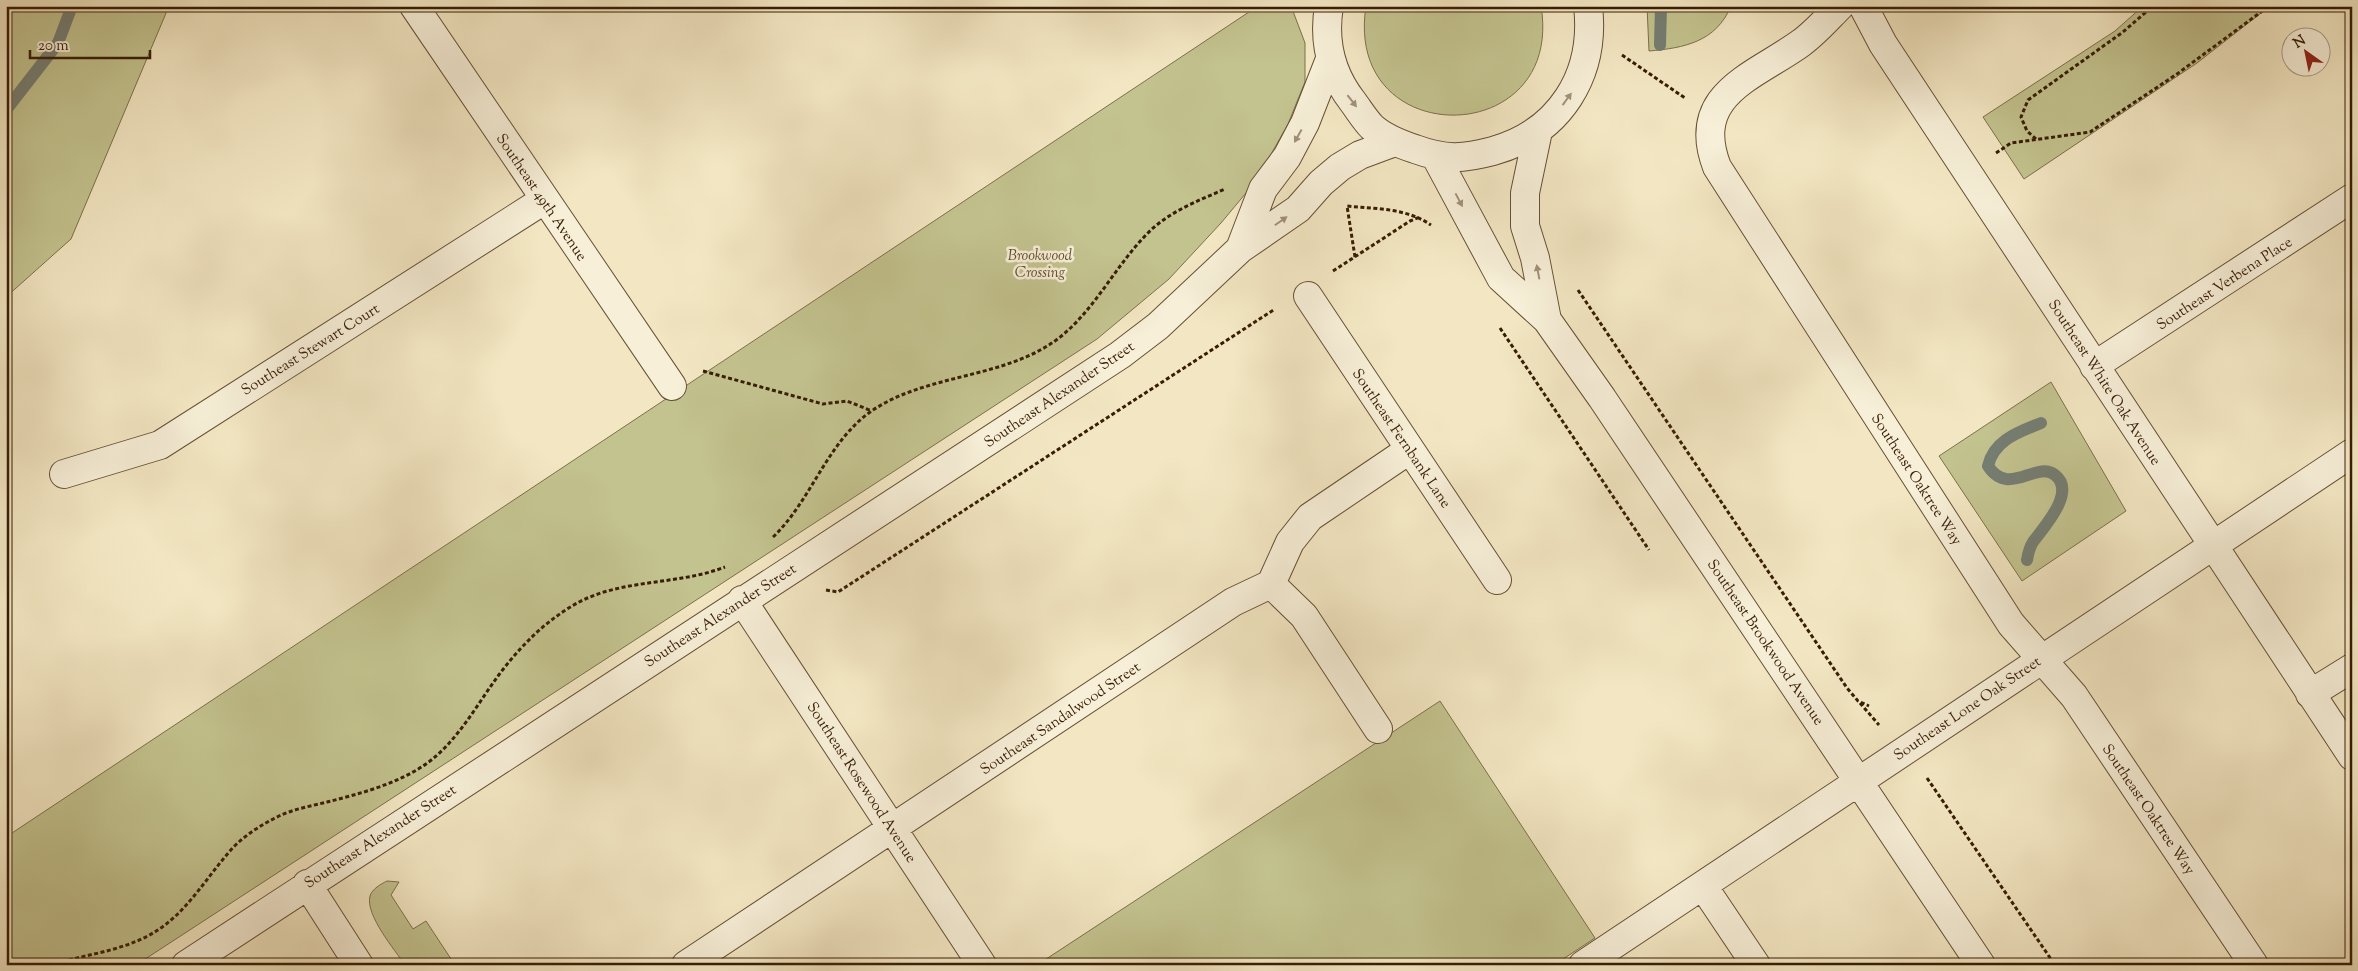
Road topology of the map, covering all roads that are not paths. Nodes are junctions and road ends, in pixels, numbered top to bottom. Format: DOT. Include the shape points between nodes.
graph roads {
  1 [pos="414,6"];
  2 [pos="1329,6"];
  3 [pos="1588,6"];
  4 [pos="1840,6"];
  5 [pos="1863,6"];
  6 [pos="1330,59"];
  7 [pos="1538,131"];
  8 [pos="1395,142"];
  9 [pos="1436,157"];
  10 [pos="2352,198"];
  11 [pos="544,200"];
  12 [pos="1240,248"];
  13 [pos="1308,296"];
  14 [pos="1547,320"];
  15 [pos="2094,366"];
  16 [pos="669,383"];
  17 [pos="1409,450"];
  18 [pos="2352,453"];
  19 [pos="64,474"];
  20 [pos="2213,544"];
  21 [pos="1497,580"];
  22 [pos="1271,584"];
  23 [pos="742,600"];
  24 [pos="2042,658"];
  25 [pos="2352,668"];
  26 [pos="2310,694"];
  27 [pos="1378,729"];
  28 [pos="2352,756"];
  29 [pos="1860,780"];
  30 [pos="893,829"];
  31 [pos="307,884"];
  32 [pos="1703,886"];
  33 [pos="186,965"];
  34 [pos="359,965"];
  35 [pos="686,965"];
  36 [pos="982,965"];
  37 [pos="1583,965"];
  38 [pos="1756,965"];
  39 [pos="1981,965"];
  40 [pos="2254,965"];
  1 -- 11 [label="street, Southeast 49th Avenue"];
  2 -- 6 [label="street" via="1326,24"];
  7 -- 3 [label="street, one-way" via="1568,100 1579,80 1588,51"];
  4 -- 24 [label="street, Southeast Oaktree Way" via="1801,43 1737,84 1720,101 1713,117 1710,144 1717,167 2011,624"];
  5 -- 15 [label="street, Southeast White Oak Avenue" via="1883,44"];
  6 -- 8 [label="street, one-way" via="1340,86 1372,127"];
  6 -- 12 [label="street, Southeast Alexander Street, one-way" via="1305,123 1263,189"];
  7 -- 9 [label="street" via="1516,144 1468,158"];
  14 -- 7 [label="street, Southeast Brookwood Avenue, one-way" via="1525,226 1525,193"];
  8 -- 9 [label="street"];
  12 -- 8 [label="street, Southeast Alexander Street, one-way" via="1298,208 1340,167 1360,155"];
  9 -- 14 [label="street, Southeast Brookwood Avenue, one-way" via="1501,278"];
  10 -- 15 [label="street, Southeast Verbena Place"];
  11 -- 16 [label="street, Southeast 49th Avenue"];
  11 -- 19 [label="street, Southeast Stewart Court" via="160,445"];
  12 -- 23 [label="street, Southeast Alexander Street" via="1158,326 1120,355"];
  13 -- 17 [label="street, Southeast Fernbank Lane"];
  14 -- 29 [label="street, Southeast Brookwood Avenue"];
  15 -- 20 [label="street, Southeast White Oak Avenue"];
  17 -- 21 [label="street, Southeast Fernbank Lane"];
  17 -- 22 [label="street" via="1310,517 1290,542"];
  18 -- 20 [label="street, Southeast Lone Oak Street"];
  20 -- 24 [label="street, Southeast Lone Oak Street"];
  20 -- 26 [label="street, Southeast White Oak Avenue"];
  22 -- 27 [label="street" via="1304,616"];
  22 -- 30 [label="street, Southeast Sandalwood Street" via="1233,602"];
  23 -- 30 [label="street, Southeast Rosewood Avenue"];
  23 -- 31 [label="street, Southeast Alexander Street"];
  24 -- 29 [label="street, Southeast Lone Oak Street"];
  24 -- 40 [label="street, Southeast Oaktree Way" via="2074,696"];
  25 -- 26 [label="street"];
  26 -- 28 [label="street, Southeast White Oak Avenue"];
  29 -- 32 [label="street, Southeast Lone Oak Street"];
  29 -- 39 [label="street, Southeast Brookwood Avenue"];
  30 -- 35 [label="street, Southeast Sandalwood Street"];
  30 -- 36 [label="street, Southeast Rosewood Avenue"];
  31 -- 33 [label="street, Southeast Alexander Street"];
  31 -- 34 [label="street"];
  32 -- 37 [label="street, Southeast Lone Oak Street"];
  32 -- 38 [label="street"];
}
